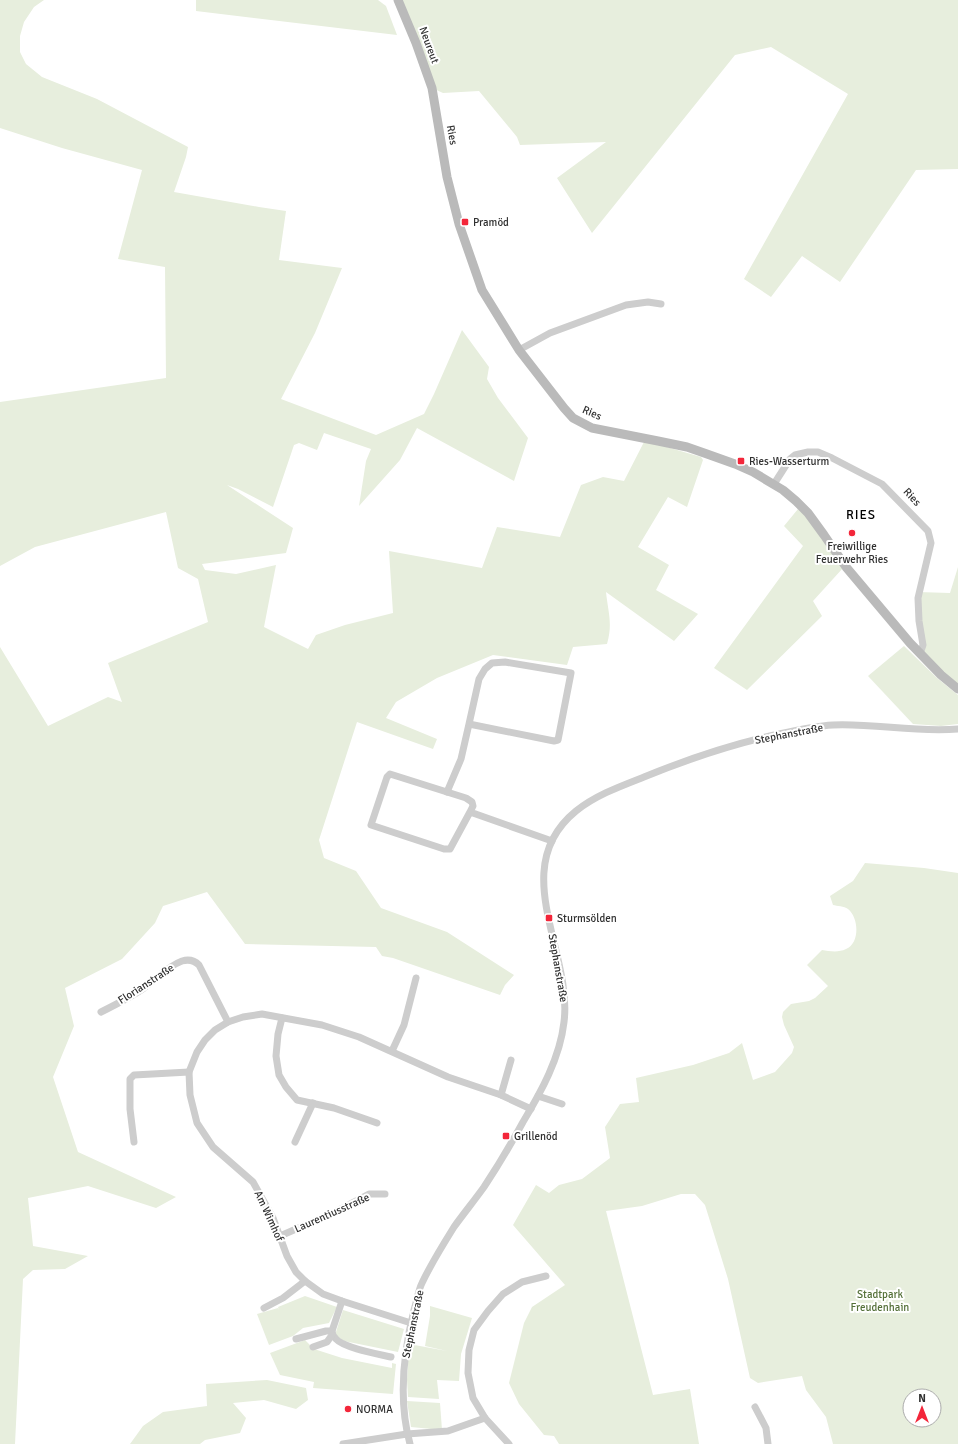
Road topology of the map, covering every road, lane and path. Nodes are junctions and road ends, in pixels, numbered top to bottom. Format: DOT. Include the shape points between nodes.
graph roads {
  1 [pos="398,0"];
  2 [pos="434,100"];
  3 [pos="661,304"];
  4 [pos="519,350"];
  5 [pos="774,484"];
  6 [pos="920,654"];
  7 [pos="958,688"];
  8 [pos="469,724"];
  9 [pos="958,729"];
  10 [pos="447,792"];
  11 [pos="470,812"];
  12 [pos="552,841"];
  13 [pos="416,978"];
  14 [pos="101,1012"];
  15 [pos="282,1018"];
  16 [pos="228,1022"];
  17 [pos="392,1051"];
  18 [pos="511,1060"];
  19 [pos="189,1072"];
  20 [pos="501,1095"];
  21 [pos="538,1096"];
  22 [pos="313,1103"];
  23 [pos="562,1104"];
  24 [pos="532,1109"];
  25 [pos="377,1123"];
  26 [pos="134,1142"];
  27 [pos="295,1142"];
  28 [pos="385,1194"];
  29 [pos="280,1236"];
  30 [pos="546,1276"];
  31 [pos="305,1281"];
  32 [pos="342,1302"];
  33 [pos="264,1308"];
  34 [pos="411,1323"];
  35 [pos="332,1333"];
  36 [pos="296,1339"];
  37 [pos="313,1347"];
  38 [pos="391,1357"];
  39 [pos="755,1407"];
  40 [pos="485,1418"];
  41 [pos="407,1434"];
  42 [pos="343,1444"];
  43 [pos="410,1444"];
  44 [pos="509,1444"];
  45 [pos="768,1444"];
  1 -- 2 [label="street, Neureut" via="432,88"];
  2 -- 4 [label="street, Ries" via="447,177 463,239 482,290"];
  3 -- 4 [label="street" via="648,302 626,305 550,333"];
  4 -- 5 [label="street, Ries" via="564,408 584,425 687,448 735,464"];
  5 -- 6 [label="street, Ries" via="808,513 884,615"];
  5 -- 6 [label="street, Ries" via="795,455 818,452 882,484 928,531 931,543 918,598 923,645"];
  6 -- 7 [label="street, Ries"];
  8 -- 8 [label="street" via="558,740 571,673 505,662 492,663 479,679"];
  8 -- 10 [label="street" via="461,759"];
  9 -- 12 [label="street, Stephanstraße" via="941,731 832,725 761,738 687,760 607,792 588,802 571,816"];
  10 -- 11 [label="street" via="472,802"];
  10 -- 11 [label="street" via="390,774 371,825 450,849"];
  11 -- 12 [label="street"];
  12 -- 21 [label="street, Stephanstraße" via="544,869 544,884 565,1000 564,1022 558,1052"];
  13 -- 17 [label="street" via="404,1025"];
  14 -- 16 [label="street, Florianstraße" via="143,988 182,961 191,960 199,965"];
  15 -- 16 [label="street, Am Wimhof" via="262,1014"];
  15 -- 17 [label="street, Am Wimhof" via="359,1037"];
  15 -- 22 [label="street" via="276,1056 279,1075 297,1100"];
  16 -- 19 [label="street, Am Wimhof" via="205,1040"];
  17 -- 20 [label="street, Am Wimhof" via="448,1077"];
  18 -- 20 [label="street"];
  19 -- 26 [label="street" via="134,1075 130,1079"];
  19 -- 29 [label="street, Am Wimhof" via="190,1095 197,1123 213,1147 253,1182"];
  20 -- 24 [label="street, Am Wimhof"];
  21 -- 23 [label="street"];
  21 -- 24 [label="street, Stephanstraße"];
  22 -- 25 [label="street"];
  22 -- 27 [label="street"];
  24 -- 34 [label="street, Stephanstraße" via="482,1190 454,1227 421,1286"];
  28 -- 29 [label="street, Laurentiusstraße" via="369,1194"];
  29 -- 31 [label="street, Am Wimhof" via="287,1256 296,1272"];
  30 -- 40 [label="street" via="522,1282 503,1294 474,1330 469,1350 468,1374 473,1398"];
  31 -- 32 [label="street, Am Wimhof" via="323,1294"];
  31 -- 33 [label="street" via="283,1298"];
  32 -- 34 [label="street, Am Wimhof"];
  32 -- 35 [label="street"];
  34 -- 41 [label="street, Stephanstraße" via="403,1384"];
  35 -- 36 [label="street" via="326,1331"];
  35 -- 37 [label="street" via="327,1342"];
  35 -- 38 [label="street" via="337,1341 346,1345"];
  39 -- 45 [label="street" via="766,1428"];
  40 -- 41 [label="street" via="448,1431"];
  40 -- 44 [label="street"];
  41 -- 42 [label="street"];
  41 -- 43 [label="street, Stephanstraße"];
}
